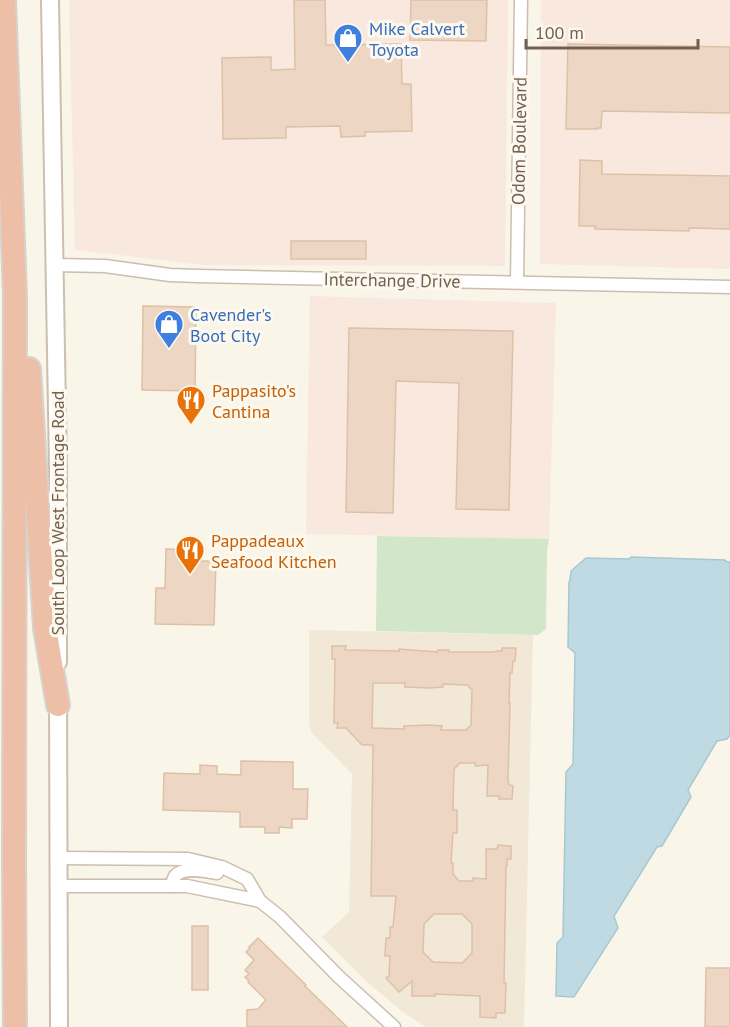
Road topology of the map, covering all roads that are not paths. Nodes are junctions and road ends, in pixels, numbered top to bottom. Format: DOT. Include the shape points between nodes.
graph roads {
  1 [pos="4,0"];
  2 [pos="50,0"];
  3 [pos="522,0"];
  4 [pos="54,265"];
  5 [pos="517,282"];
  6 [pos="730,286"];
  7 [pos="15,295"];
  8 [pos="58,705"];
  9 [pos="60,858"];
  10 [pos="247,879"];
  11 [pos="59,886"];
  12 [pos="171,886"];
  13 [pos="260,902"];
  14 [pos="15,1027"];
  15 [pos="59,1027"];
  16 [pos="394,1027"];
  1 -- 7 [label="highway"];
  2 -- 4 [label="main road, South Loop West Frontage Road"];
  3 -- 5 [label="street, Odom Boulevard"];
  4 -- 5 [label="street, Interchange Drive" via="105,266 189,276"];
  4 -- 8 [label="main road, South Loop West Frontage Road"];
  5 -- 6 [label="street, Interchange Drive"];
  7 -- 8 [label="highway" via="26,323 45,628"];
  7 -- 14 [label="highway"];
  8 -- 9 [label="main road, South Loop West Frontage Road"];
  9 -- 10 [label="street" via="188,859 222,867"];
  9 -- 11 [label="main road, South Loop West Frontage Road"];
  10 -- 12 [label="street" via="191,870 181,872"];
  10 -- 13 [label="street"];
  11 -- 12 [label="street"];
  11 -- 15 [label="main road, South Loop West Frontage Road"];
  12 -- 13 [label="street"];
  13 -- 16 [label="street"];
}
